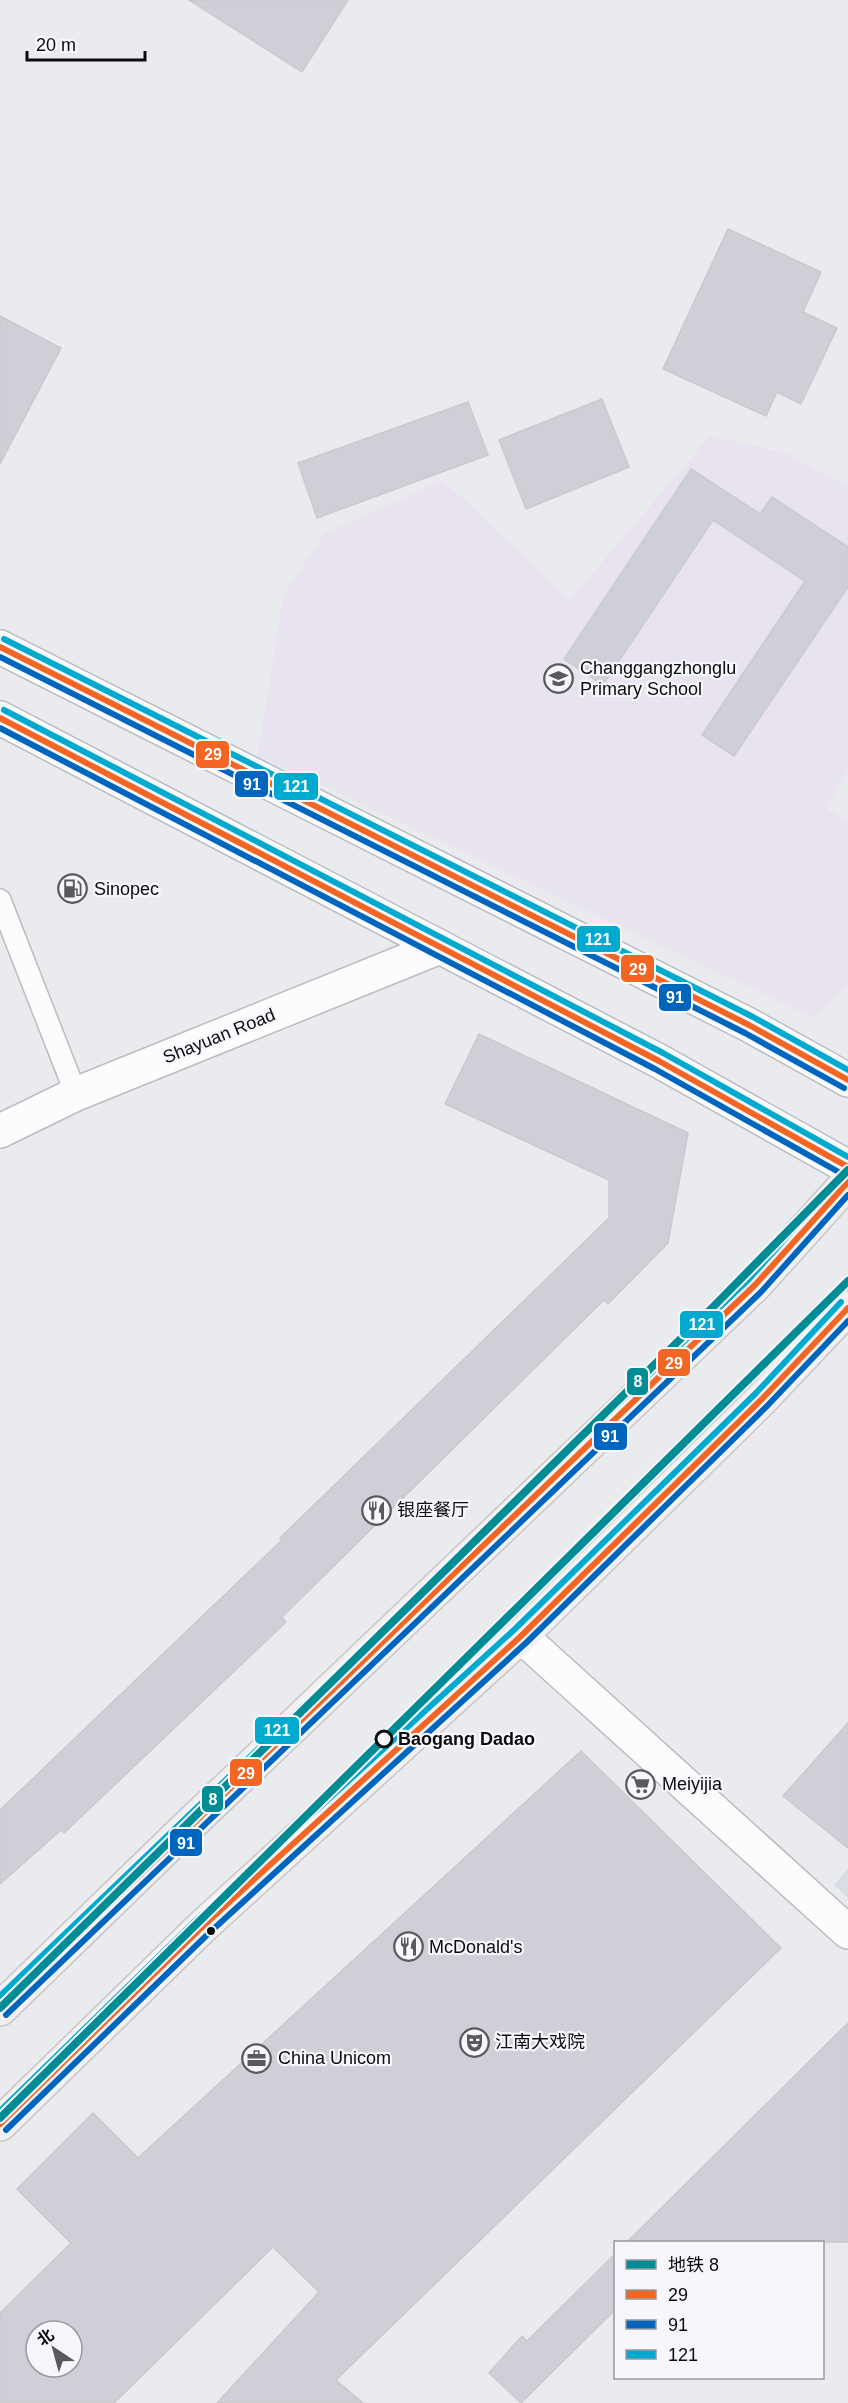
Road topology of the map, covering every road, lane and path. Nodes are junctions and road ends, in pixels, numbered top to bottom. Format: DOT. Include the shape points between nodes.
graph roads {
  1 [pos="0,647"];
  2 [pos="0,718"];
  3 [pos="0,900"];
  4 [pos="440,947"];
  5 [pos="848,1080"];
  6 [pos="76,1094"];
  7 [pos="0,1131"];
  8 [pos="848,1167"];
  9 [pos="848,1182"];
  10 [pos="848,1308"];
  11 [pos="521,1636"];
  12 [pos="848,1932"];
  13 [pos="0,2009"];
  14 [pos="0,2124"];
  1 -- 5 [label="main road" via="748,1025"];
  2 -- 4 [label="main road"];
  3 -- 6 [label="lane"];
  4 -- 6 [label="main road, Shayuan Road"];
  4 -- 8 [label="main road" via="659,1061"];
  6 -- 7 [label="main road, Shayuan Road"];
  9 -- 13 [label="main road" via="755,1286"];
  10 -- 11 [label="main road" via="762,1399"];
  11 -- 12 [label="main road"];
  11 -- 14 [label="main road" via="201,1927"];
}
